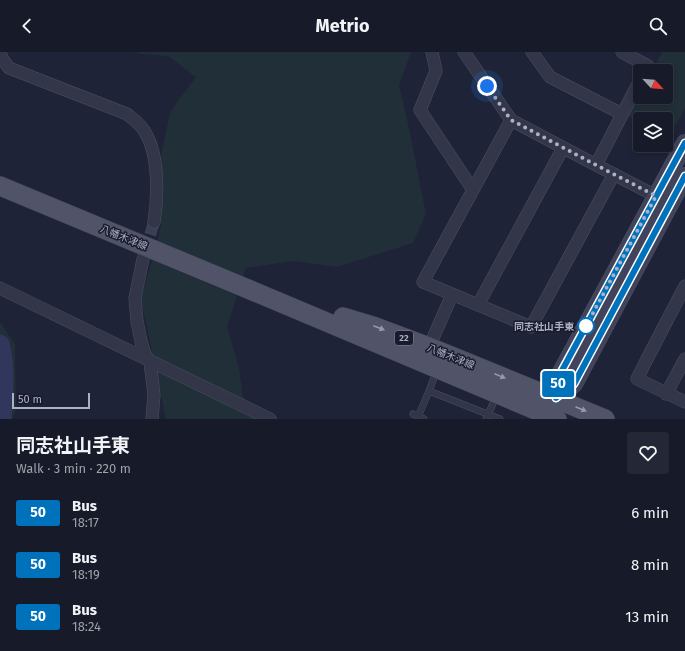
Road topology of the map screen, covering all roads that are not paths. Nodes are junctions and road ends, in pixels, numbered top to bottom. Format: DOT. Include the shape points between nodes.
graph roads {
  1 [pos="432,52"];
  2 [pos="464,52"];
  3 [pos="532,52"];
  4 [pos="622,52"];
  5 [pos="0,53"];
  6 [pos="644,64"];
  7 [pos="633,93"];
  8 [pos="622,114"];
  9 [pos="511,120"];
  10 [pos="685,143"];
  11 [pos="563,148"];
  12 [pos="596,165"];
  13 [pos="614,174"];
  14 [pos="685,176"];
  15 [pos="0,186"];
  16 [pos="473,190"];
  17 [pos="656,196"];
  18 [pos="154,222"];
  19 [pos="143,259"];
  20 [pos="685,286"];
  21 [pos="0,288"];
  22 [pos="248,289"];
  23 [pos="452,294"];
  24 [pos="478,305"];
  25 [pos="429,347"];
  26 [pos="685,359"];
  27 [pos="150,362"];
  28 [pos="438,369"];
  29 [pos="429,391"];
  30 [pos="497,394"];
  31 [pos="666,394"];
  32 [pos="556,398"];
  33 [pos="685,402"];
  34 [pos="418,417"];
  35 [pos="487,417"];
  36 [pos="550,418"];
  37 [pos="152,419"];
  38 [pos="270,419"];
  39 [pos="500,419"];
  40 [pos="605,419"];
  1 -- 16 [label="street" via="436,71 420,110"];
  2 -- 9 [label="street"];
  3 -- 8 [label="street" via="550,77"];
  4 -- 6 [label="street"];
  5 -- 18 [label="street" via="9,68 127,114 137,122 153,148 156,170"];
  7 -- 8 [label="street"];
  8 -- 12 [label="street"];
  9 -- 11 [label="street"];
  9 -- 16 [label="street"];
  10 -- 17 [label="street"];
  11 -- 12 [label="street"];
  11 -- 24 [label="street"];
  12 -- 13 [label="street"];
  13 -- 17 [label="street"];
  13 -- 24 [label="street" via="531,327"];
  14 -- 32 [label="street" via="574,384"];
  15 -- 22 [label="main road, 八幡木津線 / 22"];
  16 -- 23 [label="street" via="423,282"];
  17 -- 32 [label="street" via="559,376"];
  19 -- 27 [label="street" via="135,298 141,341"];
  20 -- 31 [label="street" via="637,380"];
  21 -- 27 [label="street"];
  22 -- 25 [label="main road, 八幡木津線 / 22, one-way" via="373,326"];
  22 -- 28 [label="main road, 八幡木津線 / 22"];
  23 -- 24 [label="street"];
  23 -- 25 [label="street"];
  25 -- 32 [label="main road, 八幡木津線 / 22, one-way"];
  26 -- 31 [label="street"];
  27 -- 37 [label="street" via="154,395"];
  27 -- 38 [label="street"];
  28 -- 29 [label="lane"];
  28 -- 30 [label="main road, 八幡木津線 / 22"];
  29 -- 34 [label="lane"];
  29 -- 35 [label="lane"];
  30 -- 35 [label="lane"];
  30 -- 36 [label="main road, 八幡木津線 / 22"];
  31 -- 33 [label="street"];
  32 -- 36 [label="street"];
  32 -- 40 [label="main road, 八幡木津線 / 22, one-way"];
  35 -- 39 [label="lane"];
}
